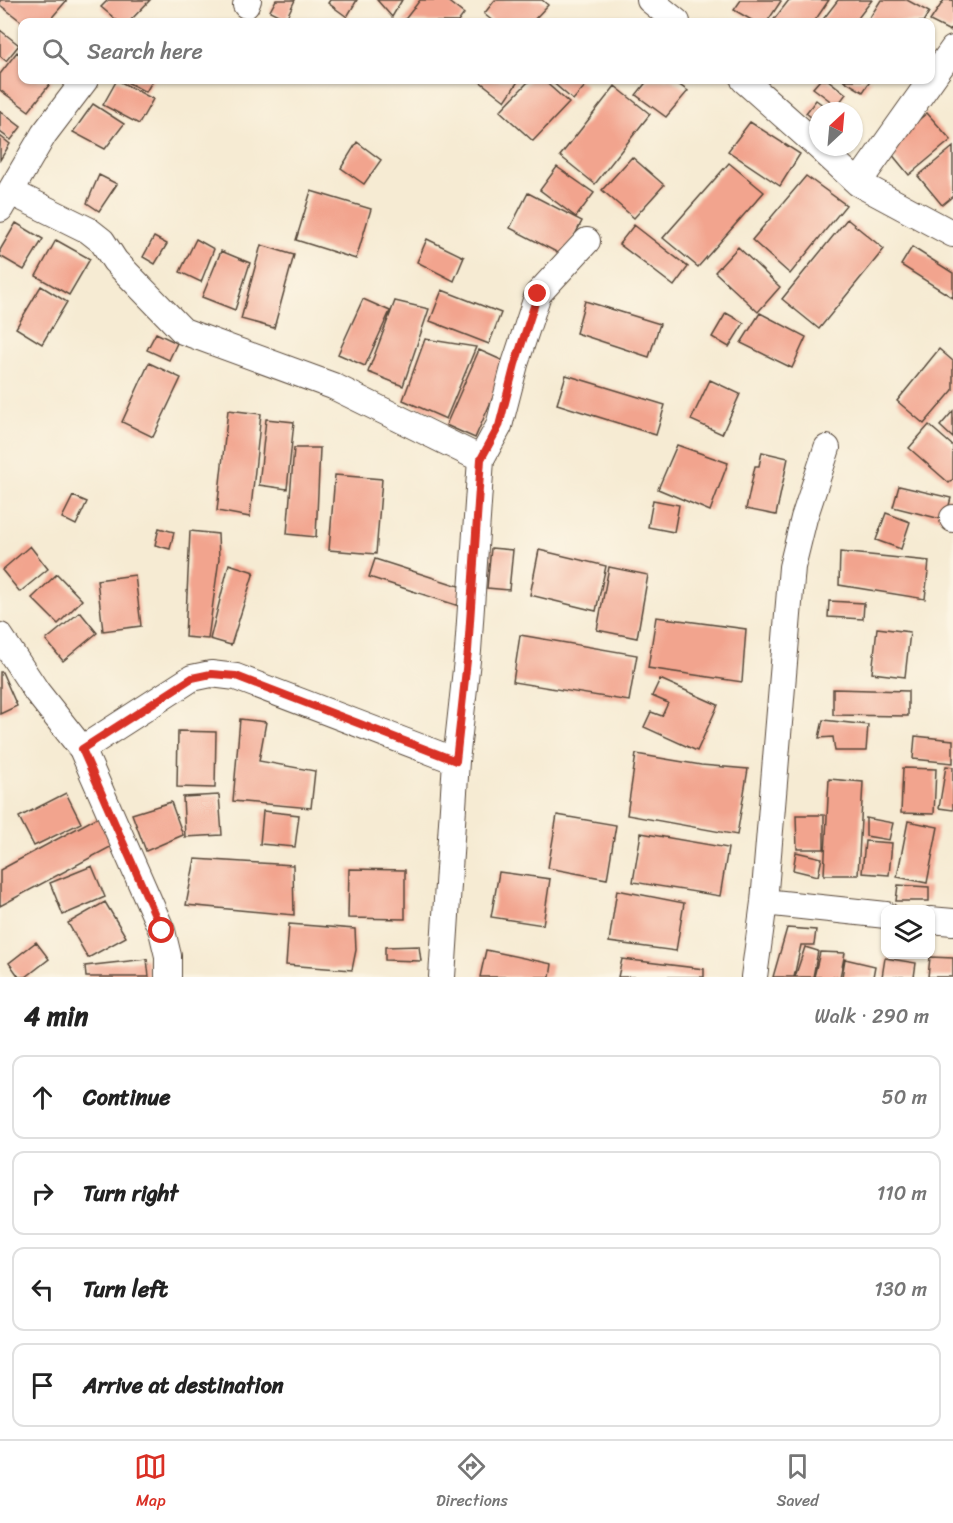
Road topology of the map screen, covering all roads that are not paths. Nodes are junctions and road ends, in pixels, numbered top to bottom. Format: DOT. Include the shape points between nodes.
graph roads {
  1 [pos="650,0"];
  2 [pos="672,18"];
  3 [pos="953,49"];
  4 [pos="935,74"];
  5 [pos="82,84"];
  6 [pos="748,84"];
  7 [pos="928,84"];
  8 [pos="809,139"];
  9 [pos="828,156"];
  10 [pos="858,183"];
  11 [pos="5,200"];
  12 [pos="953,234"];
  13 [pos="587,241"];
  14 [pos="827,448"];
  15 [pos="481,459"];
  16 [pos="0,636"];
  17 [pos="82,749"];
  18 [pos="456,761"];
  19 [pos="764,902"];
  20 [pos="881,915"];
  21 [pos="935,920"];
  22 [pos="953,922"];
  23 [pos="168,977"];
  24 [pos="442,977"];
  25 [pos="754,977"];
  1 -- 2 [label="street"];
  3 -- 4 [label="street"];
  5 -- 11 [label="street" via="44,134"];
  6 -- 8 [label="street"];
  7 -- 10 [label="street"];
  9 -- 10 [label="street"];
  10 -- 12 [label="street"];
  11 -- 15 [label="street" via="88,230 183,330 333,386"];
  13 -- 15 [label="street" via="538,294 499,426"];
  14 -- 19 [label="street" via="792,567"];
  15 -- 18 [label="street"];
  16 -- 17 [label="street"];
  17 -- 18 [label="street" via="192,678 211,674 236,676"];
  17 -- 23 [label="street" via="162,931"];
  18 -- 24 [label="street"];
  19 -- 20 [label="street"];
  19 -- 25 [label="street"];
  21 -- 22 [label="street"];
}
